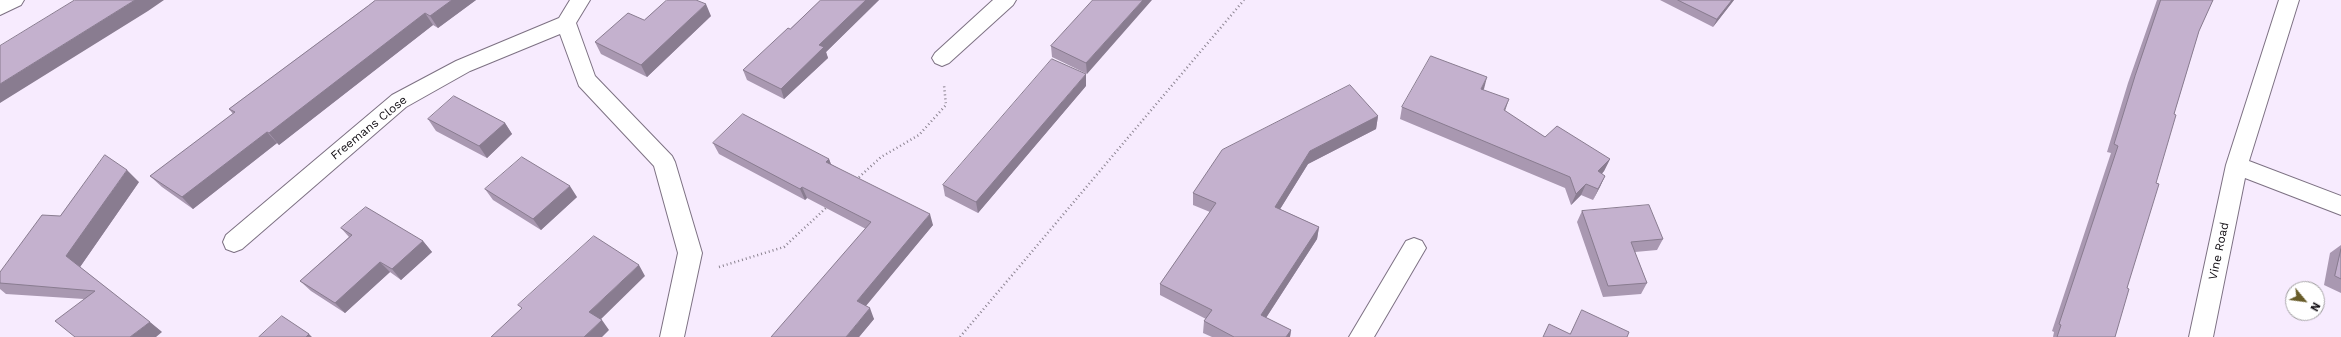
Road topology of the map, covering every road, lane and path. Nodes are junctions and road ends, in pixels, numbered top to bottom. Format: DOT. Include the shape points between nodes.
graph roads {
  1 [pos="14,0"];
  2 [pos="580,0"];
  3 [pos="1006,0"];
  4 [pos="1244,0"];
  5 [pos="2289,0"];
  6 [pos="0,8"];
  7 [pos="566,23"];
  8 [pos="942,58"];
  9 [pos="2237,165"];
  10 [pos="853,183"];
  11 [pos="830,205"];
  12 [pos="2341,206"];
  13 [pos="234,242"];
  14 [pos="1414,248"];
  15 [pos="684,277"];
  16 [pos="672,337"];
  17 [pos="960,337"];
  18 [pos="1361,337"];
  19 [pos="2201,337"];
  1 -- 6 [label="street"];
  2 -- 7 [label="street"];
  3 -- 8 [label="street"];
  4 -- 17 [label="path"];
  5 -- 9 [label="street, Vine Road"];
  7 -- 13 [label="street, Freemans Close" via="463,66 399,100"];
  7 -- 15 [label="street" via="586,80 664,162 690,253"];
  8 -- 10 [label="path" via="946,105 919,135 881,156"];
  9 -- 12 [label="street"];
  9 -- 19 [label="street, Vine Road"];
  11 -- 15 [label="path" via="784,247"];
  14 -- 18 [label="street"];
  15 -- 16 [label="street"];
}
